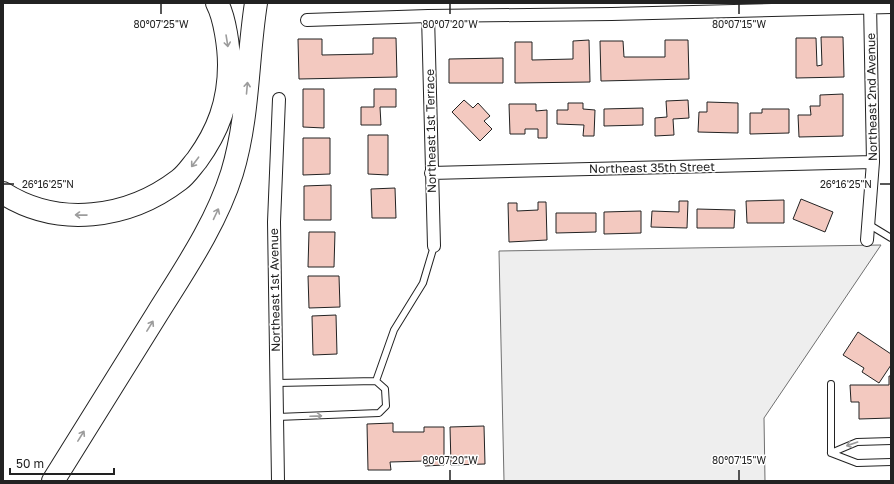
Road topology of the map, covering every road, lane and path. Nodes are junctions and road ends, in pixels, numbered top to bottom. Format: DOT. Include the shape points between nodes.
graph roads {
  1 [pos="217,3"];
  2 [pos="247,3"];
  3 [pos="256,3"];
  4 [pos="870,5"];
  5 [pos="891,7"];
  6 [pos="428,16"];
  7 [pos="307,20"];
  8 [pos="250,38"];
  9 [pos="279,99"];
  10 [pos="873,162"];
  11 [pos="431,173"];
  12 [pos="3,193"];
  13 [pos="868,224"];
  14 [pos="891,238"];
  15 [pos="867,240"];
  16 [pos="434,246"];
  17 [pos="376,381"];
  18 [pos="277,384"];
  19 [pos="831,384"];
  20 [pos="277,417"];
  21 [pos="891,441"];
  22 [pos="831,453"];
  23 [pos="891,462"];
  24 [pos="53,481"];
  25 [pos="278,481"];
  1 -- 12 [label="highway, one-way" via="229,54 226,101 222,116 206,147 179,180 131,206 99,214 80,215 44,211"];
  2 -- 8 [label="highway"];
  3 -- 8 [label="highway"];
  4 -- 5 [label="street"];
  4 -- 6 [label="street" via="612,14"];
  4 -- 10 [label="street, Northeast 2nd Avenue"];
  6 -- 7 [label="street"];
  6 -- 11 [label="street, Northeast 1st Terrace"];
  24 -- 8 [label="highway, one-way" via="199,247 225,194 244,119"];
  9 -- 18 [label="street, Northeast 1st Avenue" via="274,222"];
  10 -- 11 [label="street, Northeast 35th Street"];
  10 -- 13 [label="street, Northeast 2nd Avenue"];
  11 -- 16 [label="street, Northeast 1st Terrace"];
  13 -- 14 [label="lane"];
  13 -- 15 [label="street, Northeast 2nd Avenue"];
  16 -- 17 [label="lane" via="423,283 394,330"];
  17 -- 18 [label="lane"];
  20 -- 17 [label="lane, one-way" via="379,414 386,406 385,389"];
  18 -- 20 [label="street, Northeast 1st Avenue"];
  19 -- 22 [label="lane"];
  20 -- 25 [label="street, Northeast 1st Avenue"];
  21 -- 22 [label="lane, one-way" via="857,442"];
  22 -- 23 [label="lane" via="857,463"];
}
